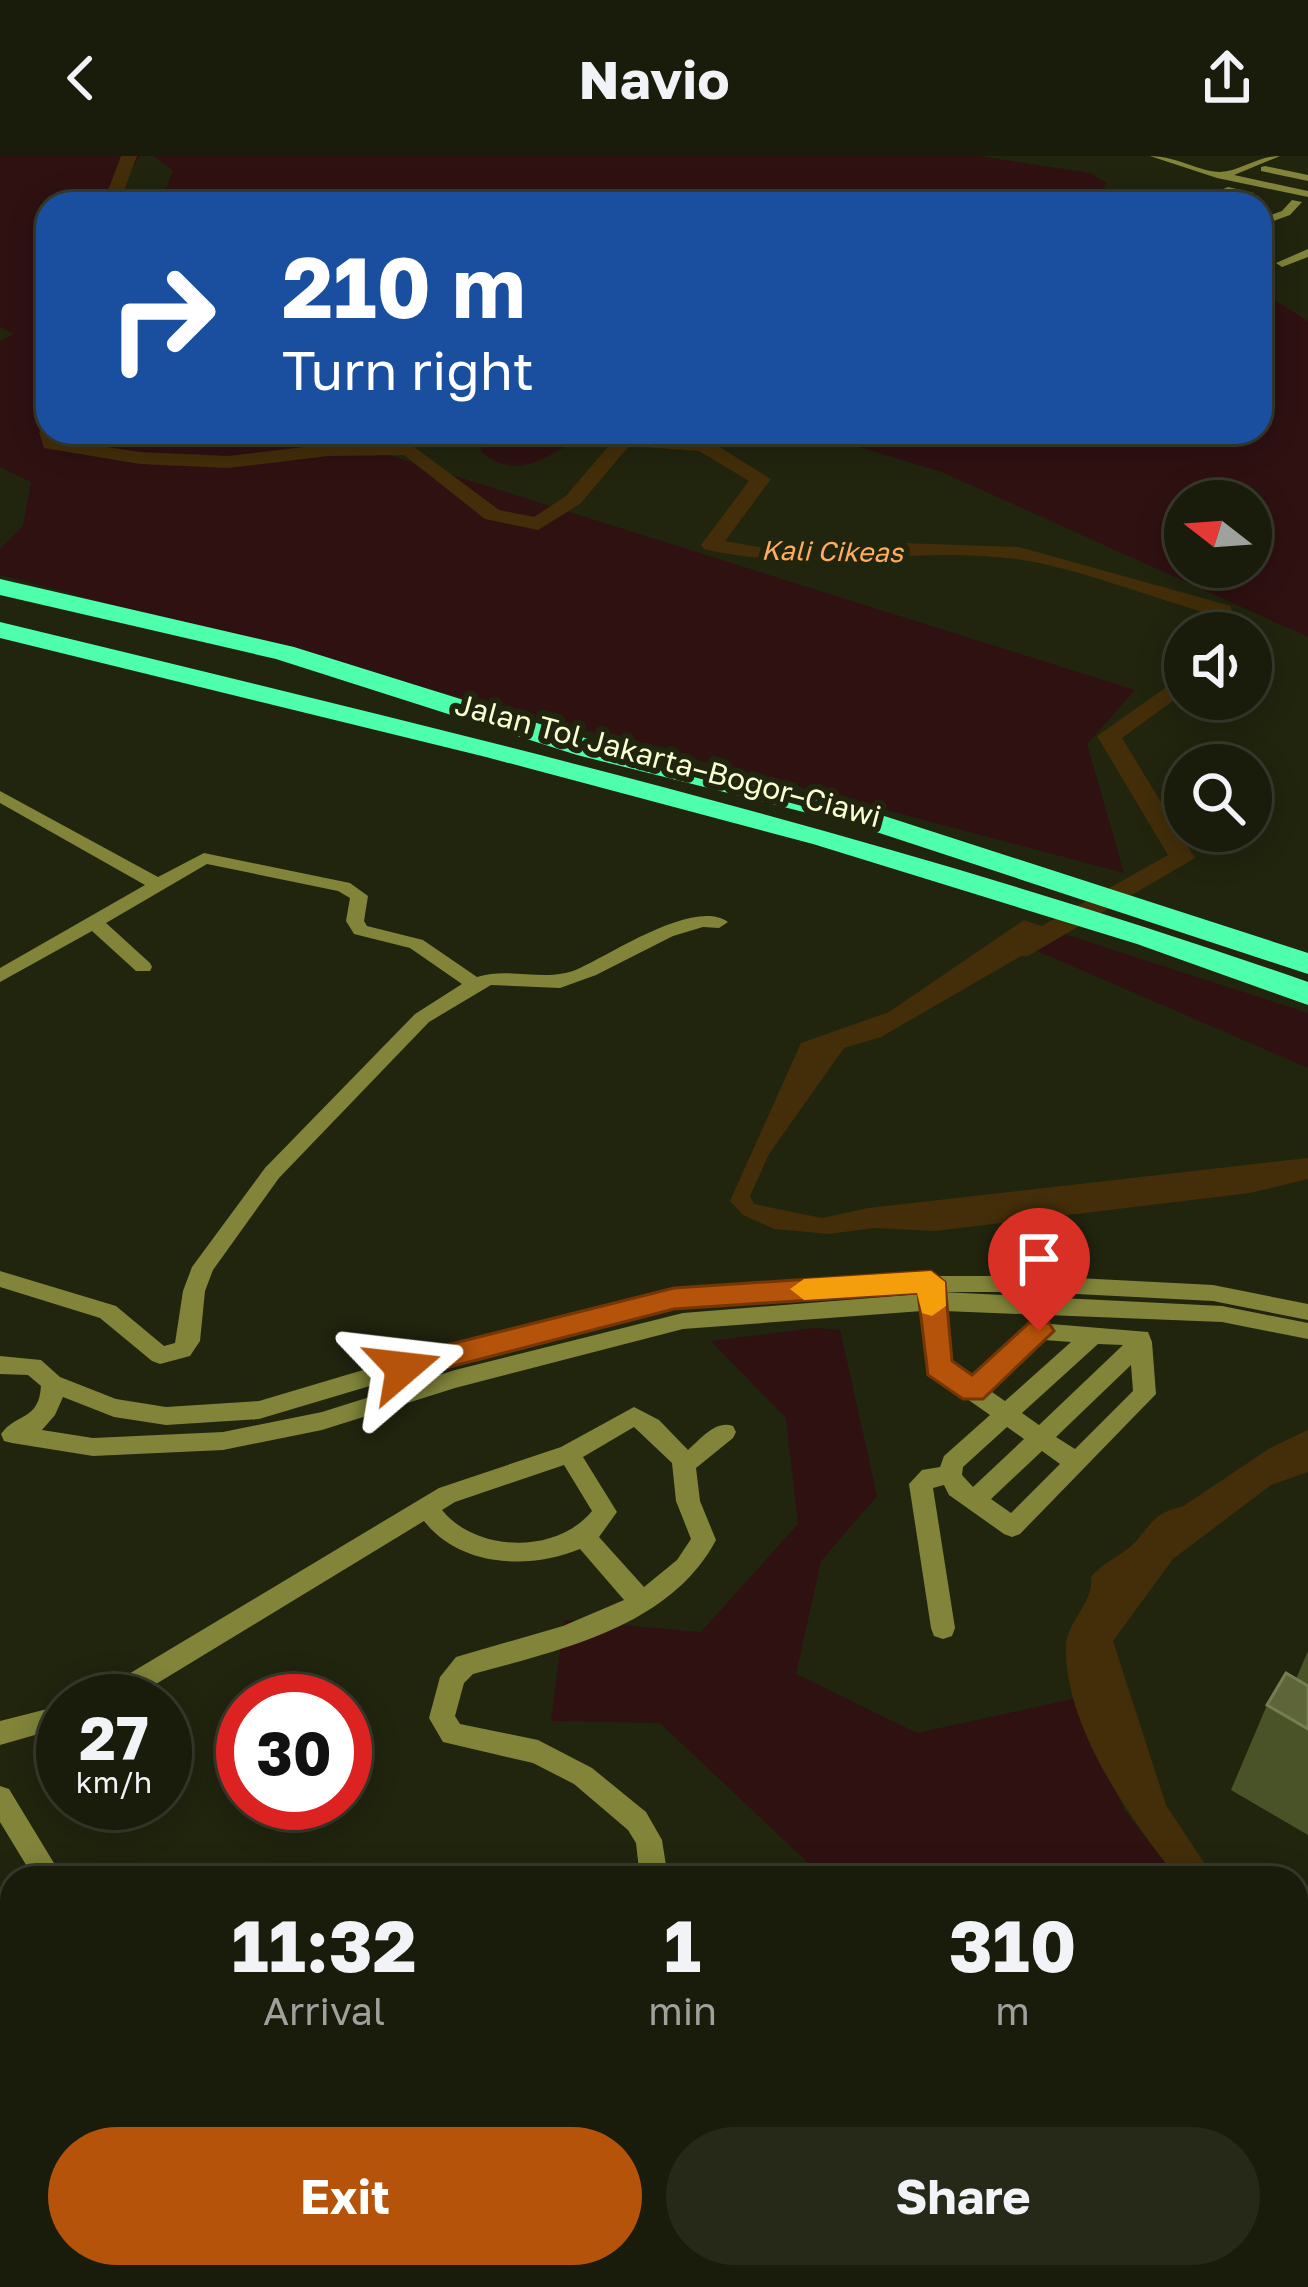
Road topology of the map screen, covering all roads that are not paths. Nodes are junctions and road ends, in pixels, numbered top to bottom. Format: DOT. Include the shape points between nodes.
graph roads {
  1 [pos="1156,156"];
  2 [pos="1196,156"];
  3 [pos="1274,156"];
  4 [pos="1209,158"];
  5 [pos="1265,169"];
  6 [pos="1221,176"];
  7 [pos="1308,181"];
  8 [pos="1284,190"];
  9 [pos="1272,196"];
  10 [pos="1304,200"];
  11 [pos="1272,218"];
  12 [pos="1304,258"];
  13 [pos="1282,263"];
  14 [pos="0,587"];
  15 [pos="0,606"];
  16 [pos="0,630"];
  17 [pos="604,753"];
  18 [pos="0,796"];
  19 [pos="160,886"];
  20 [pos="719,922"];
  21 [pos="96,924"];
  22 [pos="1158,926"];
  23 [pos="1308,964"];
  24 [pos="143,967"];
  25 [pos="1,970"];
  26 [pos="475,984"];
  27 [pos="1308,994"];
  28 [pos="0,1280"];
  29 [pos="931,1292"];
  30 [pos="1043,1294"];
  31 [pos="679,1310"];
  32 [pos="1308,1312"];
  33 [pos="1308,1331"];
  34 [pos="1093,1335"];
  35 [pos="1141,1342"];
  36 [pos="0,1365"];
  37 [pos="52,1383"];
  38 [pos="973,1391"];
  39 [pos="1006,1414"];
  40 [pos="725,1432"];
  41 [pos="6,1435"];
  42 [pos="1041,1438"];
  43 [pos="569,1454"];
  44 [pos="683,1460"];
  45 [pos="1077,1462"];
  46 [pos="950,1475"];
  47 [pos="975,1500"];
  48 [pos="428,1508"];
  49 [pos="582,1534"];
  50 [pos="640,1600"];
  51 [pos="943,1628"];
  52 [pos="151,1674"];
  53 [pos="36,1723"];
  54 [pos="0,1733"];
  55 [pos="0,1798"];
  56 [pos="10,1837"];
  57 [pos="38,1866"];
  58 [pos="653,1866"];
  1 -- 6 [label="street"];
  2 -- 4 [label="street"];
  3 -- 6 [label="street"];
  5 -- 7 [label="street"];
  6 -- 8 [label="street"];
  7 -- 8 [label="street"];
  8 -- 10 [label="street"];
  9 -- 10 [label="street"];
  10 -- 11 [label="street"];
  12 -- 13 [label="street"];
  14 -- 17 [label="highway" via="284,653"];
  15 -- 17 [label="highway, Jalan Tol Jakarta–Bogor–Ciawi"];
  16 -- 22 [label="highway, Jalan Tol Jakarta–Bogor–Ciawi" via="674,796"];
  17 -- 22 [label="highway, Jalan Tol Jakarta–Bogor–Ciawi" via="1005,862"];
  18 -- 19 [label="street"];
  19 -- 21 [label="street"];
  19 -- 26 [label="street" via="204,858 344,886 359,896 360,930 416,944"];
  20 -- 26 [label="street" via="693,920 555,985 498,975"];
  21 -- 24 [label="street"];
  21 -- 25 [label="street"];
  22 -- 23 [label="highway, Jalan Tol Jakarta–Bogor–Ciawi"];
  22 -- 27 [label="highway, Jalan Tol Jakarta–Bogor–Ciawi"];
  26 -- 28 [label="street" via="397,1041 272,1172 203,1267 182,1350 160,1355 108,1312"];
  29 -- 30 [label="street"];
  29 -- 31 [label="street"];
  29 -- 38 [label="street" via="938,1367"];
  30 -- 32 [label="street" via="1214,1293"];
  30 -- 33 [label="street"];
  31 -- 37 [label="street" via="448,1354 259,1411 166,1416 115,1408"];
  31 -- 41 [label="street" via="322,1421 223,1441 93,1447"];
  34 -- 35 [label="street"];
  34 -- 38 [label="street" via="1039,1331"];
  34 -- 39 [label="street"];
  35 -- 42 [label="street"];
  35 -- 45 [label="street" via="1145,1394"];
  36 -- 37 [label="street" via="33,1366"];
  37 -- 41 [label="street" via="42,1417"];
  38 -- 39 [label="street"];
  39 -- 42 [label="street"];
  39 -- 46 [label="street" via="952,1463"];
  40 -- 44 [label="street"];
  42 -- 45 [label="street"];
  42 -- 47 [label="street"];
  43 -- 44 [label="street" via="634,1416"];
  43 -- 48 [label="street" via="473,1484"];
  43 -- 49 [label="street" via="605,1512 597,1528"];
  44 -- 50 [label="street" via="704,1540"];
  45 -- 47 [label="street" via="1012,1527"];
  46 -- 47 [label="street"];
  46 -- 51 [label="street" via="921,1484"];
  48 -- 49 [label="street" via="449,1534 489,1549 522,1554"];
  48 -- 52 [label="street"];
  49 -- 50 [label="street"];
  50 -- 58 [label="street" via="564,1640 465,1665 453,1677 442,1718 452,1734 538,1752 583,1776 637,1821"];
  53 -- 54 [label="street"];
  55 -- 56 [label="street"];
  56 -- 57 [label="street"];
}
